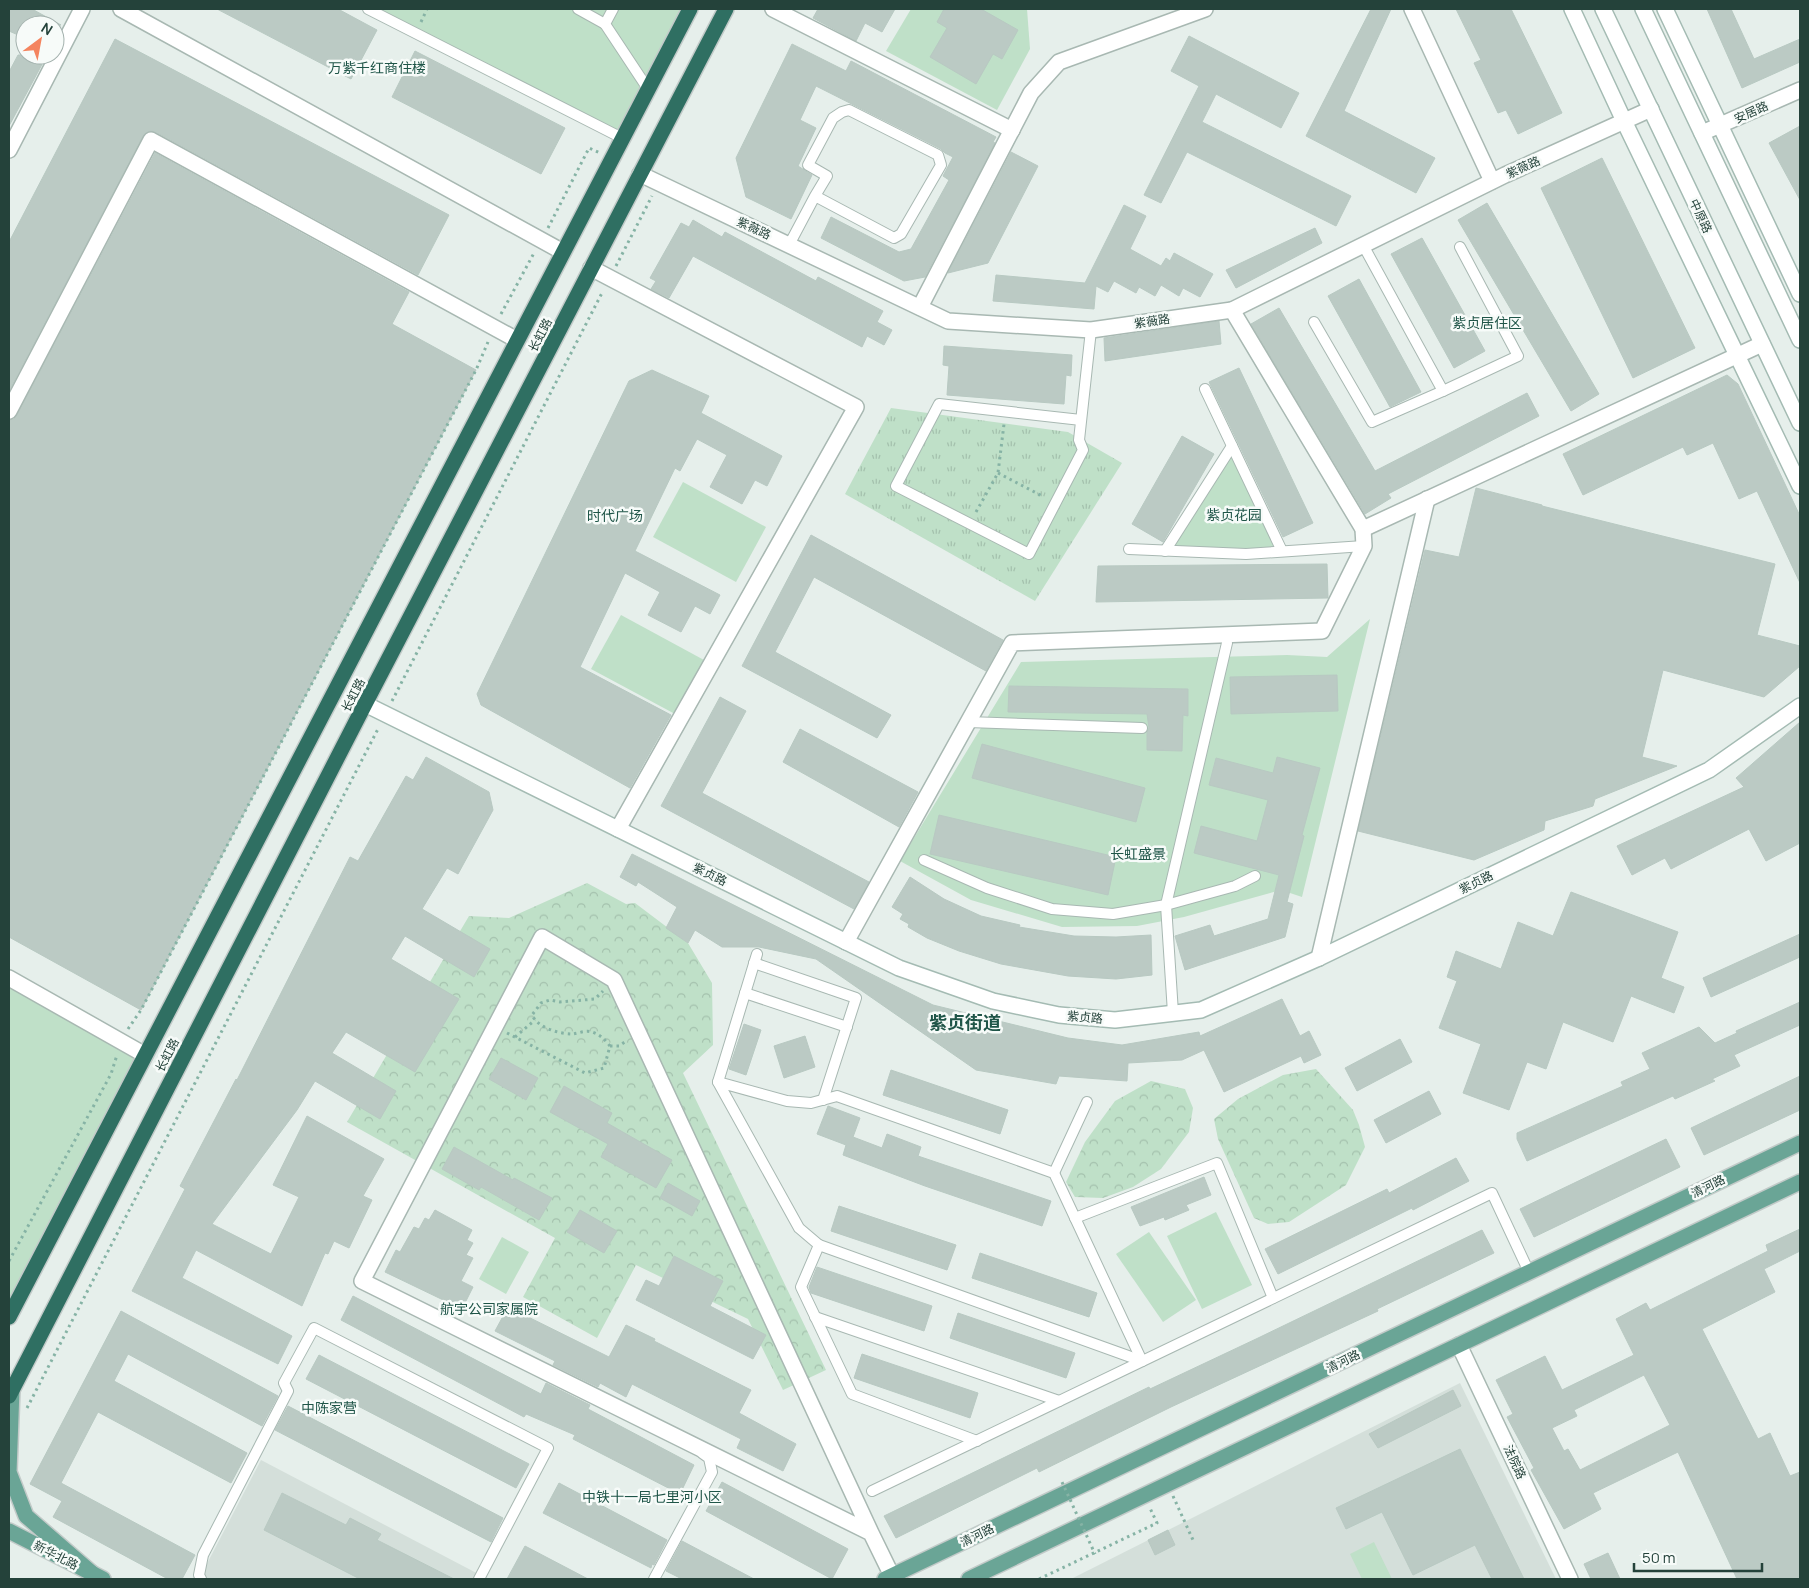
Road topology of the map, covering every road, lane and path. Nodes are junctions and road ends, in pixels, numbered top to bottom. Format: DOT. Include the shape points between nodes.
graph roads {
  1 [pos="82,9"];
  2 [pos="121,9"];
  3 [pos="368,9"];
  4 [pos="578,9"];
  5 [pos="613,9"];
  6 [pos="690,9"];
  7 [pos="726,9"];
  8 [pos="773,9"];
  9 [pos="1205,9"];
  10 [pos="1412,9"];
  11 [pos="1572,9"];
  12 [pos="1603,9"];
  13 [pos="1643,9"];
  14 [pos="1665,9"];
  15 [pos="605,24"];
  16 [pos="648,89"];
  17 [pos="1800,90"];
  18 [pos="1650,109"];
  19 [pos="1624,121"];
  20 [pos="1720,126"];
  21 [pos="1012,130"];
  22 [pos="1702,133"];
  23 [pos="622,138"];
  24 [pos="9,150"];
  25 [pos="612,158"];
  26 [pos="640,174"];
  27 [pos="1492,181"];
  28 [pos="659,183"];
  29 [pos="815,196"];
  30 [pos="541,240"];
  31 [pos="789,245"];
  32 [pos="1364,245"];
  33 [pos="1460,247"];
  34 [pos="563,252"];
  35 [pos="591,268"];
  36 [pos="610,278"];
  37 [pos="1800,294"];
  38 [pos="920,307"];
  39 [pos="1232,310"];
  40 [pos="1314,322"];
  41 [pos="494,327"];
  42 [pos="1091,330"];
  43 [pos="517,340"];
  44 [pos="1800,340"];
  45 [pos="1762,344"];
  46 [pos="1737,355"];
  47 [pos="1205,389"];
  48 [pos="1443,391"];
  49 [pos="9,411"];
  50 [pos="1005,411"];
  51 [pos="1081,420"];
  52 [pos="1800,423"];
  53 [pos="1232,446"];
  54 [pos="998,473"];
  55 [pos="1800,486"];
  56 [pos="1426,499"];
  57 [pos="1056,503"];
  58 [pos="970,524"];
  59 [pos="1363,529"];
  60 [pos="1364,546"];
  61 [pos="1129,550"];
  62 [pos="1165,551"];
  63 [pos="1282,551"];
  64 [pos="1227,643"];
  65 [pos="365,704"];
  66 [pos="1800,706"];
  67 [pos="386,714"];
  68 [pos="968,722"];
  69 [pos="1142,728"];
  70 [pos="618,829"];
  71 [pos="924,860"];
  72 [pos="1255,876"];
  73 [pos="1166,905"];
  74 [pos="846,942"];
  75 [pos="1319,958"];
  76 [pos="608,976"];
  77 [pos="9,978"];
  78 [pos="745,993"];
  79 [pos="1174,1013"];
  80 [pos="535,1020"];
  81 [pos="495,1027"];
  82 [pos="847,1027"];
  83 [pos="515,1037"];
  84 [pos="121,1041"];
  85 [pos="145,1054"];
  86 [pos="718,1082"];
  87 [pos="823,1100"];
  88 [pos="1087,1102"];
  89 [pos="1800,1142"];
  90 [pos="1054,1172"];
  91 [pos="1800,1182"];
  92 [pos="1075,1218"];
  93 [pos="819,1244"];
  94 [pos="9,1261"];
  95 [pos="1529,1272"];
  96 [pos="1273,1298"];
  97 [pos="9,1317"];
  98 [pos="814,1317"];
  99 [pos="1460,1345"];
  100 [pos="1142,1361"];
  101 [pos="10,1393"];
  102 [pos="1059,1401"];
  103 [pos="605,1406"];
  104 [pos="24,1415"];
  105 [pos="977,1441"];
  106 [pos="1062,1482"];
  107 [pos="1167,1485"];
  108 [pos="872,1491"];
  109 [pos="1157,1523"];
  110 [pos="9,1531"];
  111 [pos="871,1533"];
  112 [pos="1193,1540"];
  113 [pos="1095,1554"];
  114 [pos="98,1577"];
  115 [pos="889,1578"];
  116 [pos="201,1579"];
  117 [pos="479,1579"];
  118 [pos="654,1579"];
  119 [pos="968,1579"];
  120 [pos="1039,1579"];
  121 [pos="1570,1579"];
  1 -- 24 [label="street"];
  2 -- 30 [label="street"];
  3 -- 23 [label="lane"];
  4 -- 15 [label="lane"];
  5 -- 15 [label="lane"];
  6 -- 16 [label="highway, 长虹路"];
  7 -- 26 [label="highway, 长虹路"];
  8 -- 21 [label="street"];
  9 -- 21 [label="street" via="1059,62 1031,93"];
  10 -- 27 [label="street"];
  11 -- 19 [label="street"];
  12 -- 18 [label="street, 中原路"];
  13 -- 22 [label="street"];
  14 -- 20 [label="street"];
  15 -- 16 [label="lane"];
  16 -- 23 [label="highway, 长虹路"];
  17 -- 20 [label="street, 安居路"];
  18 -- 19 [label="street, 紫薇路"];
  18 -- 45 [label="street, 中原路"];
  19 -- 27 [label="street, 紫薇路"];
  19 -- 46 [label="street"];
  20 -- 22 [label="street, 安居路"];
  20 -- 37 [label="street"];
  21 -- 38 [label="street"];
  22 -- 44 [label="street"];
  23 -- 25 [label="highway, 长虹路"];
  25 -- 30 [label="path" via="589,148"];
  25 -- 34 [label="highway, 长虹路"];
  26 -- 28 [label="street, 紫薇路"];
  26 -- 35 [label="highway, 长虹路"];
  27 -- 32 [label="street, 紫薇路"];
  28 -- 31 [label="street, 紫薇路"];
  28 -- 36 [label="path"];
  29 -- 29 [label="lane" via="894,238 902,234 941,165 938,155 849,110 834,118 808,165 826,176"];
  29 -- 31 [label="lane"];
  30 -- 34 [label="street"];
  30 -- 41 [label="path"];
  31 -- 38 [label="street, 紫薇路"];
  32 -- 39 [label="street, 紫薇路"];
  32 -- 48 [label="lane"];
  33 -- 48 [label="lane" via="1518,356"];
  34 -- 43 [label="highway, 长虹路"];
  35 -- 36 [label="street"];
  35 -- 65 [label="highway, 长虹路"];
  36 -- 67 [label="path"];
  36 -- 70 [label="street" via="856,407"];
  38 -- 42 [label="street, 紫薇路" via="948,320"];
  39 -- 42 [label="street, 紫薇路"];
  39 -- 59 [label="street"];
  40 -- 48 [label="lane" via="1372,422"];
  41 -- 43 [label="street"];
  41 -- 49 [label="street" via="151,140"];
  41 -- 84 [label="path" via="472,379 141,1010"];
  42 -- 51 [label="lane"];
  43 -- 85 [label="highway, 长虹路"];
  45 -- 46 [label="street"];
  45 -- 52 [label="street, 中原路"];
  46 -- 55 [label="street"];
  46 -- 56 [label="street"];
  47 -- 53 [label="lane"];
  50 -- 51 [label="lane"];
  50 -- 54 [label="path"];
  50 -- 58 [label="lane" via="938,404 896,486"];
  51 -- 57 [label="lane" via="1078,440 1083,450"];
  53 -- 62 [label="lane"];
  53 -- 63 [label="lane"];
  54 -- 57 [label="path"];
  54 -- 58 [label="path"];
  56 -- 59 [label="street"];
  56 -- 75 [label="street"];
  57 -- 58 [label="lane" via="1029,554"];
  59 -- 60 [label="street"];
  60 -- 63 [label="lane"];
  60 -- 68 [label="street" via="1322,631 1012,643"];
  61 -- 62 [label="lane"];
  62 -- 63 [label="lane" via="1246,554"];
  64 -- 73 [label="lane"];
  65 -- 67 [label="street, 紫贞路"];
  65 -- 101 [label="highway, 长虹路"];
  66 -- 75 [label="street, 紫贞路" via="1709,770"];
  67 -- 70 [label="street, 紫贞路"];
  67 -- 104 [label="path"];
  68 -- 69 [label="lane"];
  68 -- 74 [label="street"];
  70 -- 74 [label="street, 紫贞路"];
  71 -- 73 [label="lane" via="987,888 1052,909 1113,914"];
  72 -- 73 [label="lane" via="1235,886"];
  73 -- 79 [label="lane"];
  74 -- 79 [label="street, 紫贞路" via="899,968 993,1001 1059,1015 1115,1020"];
  75 -- 79 [label="street, 紫贞路" via="1201,1010"];
  76 -- 80 [label="path" via="604,990 595,1000 550,1000 541,1003 532,1015"];
  76 -- 81 [label="street" via="542,938"];
  76 -- 111 [label="street" via="614,980"];
  77 -- 84 [label="street"];
  78 -- 82 [label="lane"];
  78 -- 82 [label="lane" via="755,958 856,998"];
  78 -- 86 [label="lane"];
  80 -- 83 [label="path"];
  80 -- 83 [label="path" via="556,1031 572,1034 591,1032 603,1037 610,1046 604,1068 585,1073"];
  81 -- 83 [label="path"];
  81 -- 111 [label="street" via="362,1281"];
  82 -- 87 [label="lane"];
  84 -- 85 [label="street"];
  84 -- 94 [label="path" via="111,1074"];
  85 -- 97 [label="highway, 长虹路"];
  86 -- 87 [label="lane" via="787,1101 811,1103"];
  86 -- 93 [label="lane" via="798,1228"];
  87 -- 90 [label="lane" via="837,1096"];
  88 -- 90 [label="lane"];
  89 -- 95 [label="main road, 清河路"];
  90 -- 92 [label="lane"];
  91 -- 99 [label="main road"];
  92 -- 96 [label="lane" via="1217,1163"];
  92 -- 100 [label="lane"];
  93 -- 98 [label="lane" via="801,1287"];
  93 -- 100 [label="lane"];
  95 -- 96 [label="lane" via="1492,1193"];
  95 -- 115 [label="main road, 清河路"];
  96 -- 100 [label="lane"];
  98 -- 102 [label="lane"];
  98 -- 105 [label="lane" via="852,1394"];
  99 -- 107 [label="main road"];
  99 -- 121 [label="street, 法院路"];
  100 -- 102 [label="lane"];
  101 -- 114 [label="main road" via="9,1472 26,1516"];
  102 -- 105 [label="lane"];
  103 -- 118 [label="lane" via="709,1458 712,1472"];
  105 -- 108 [label="lane"];
  106 -- 113 [label="path, bridge"];
  107 -- 112 [label="path"];
  107 -- 119 [label="main road"];
  109 -- 113 [label="path"];
  110 -- 114 [label="main road, 新华北路"];
  111 -- 115 [label="street"];
  113 -- 120 [label="path"];
  116 -- 117 [label="lane" via="198,1575 203,1555 288,1391 284,1383 314,1328 548,1448"];
}
